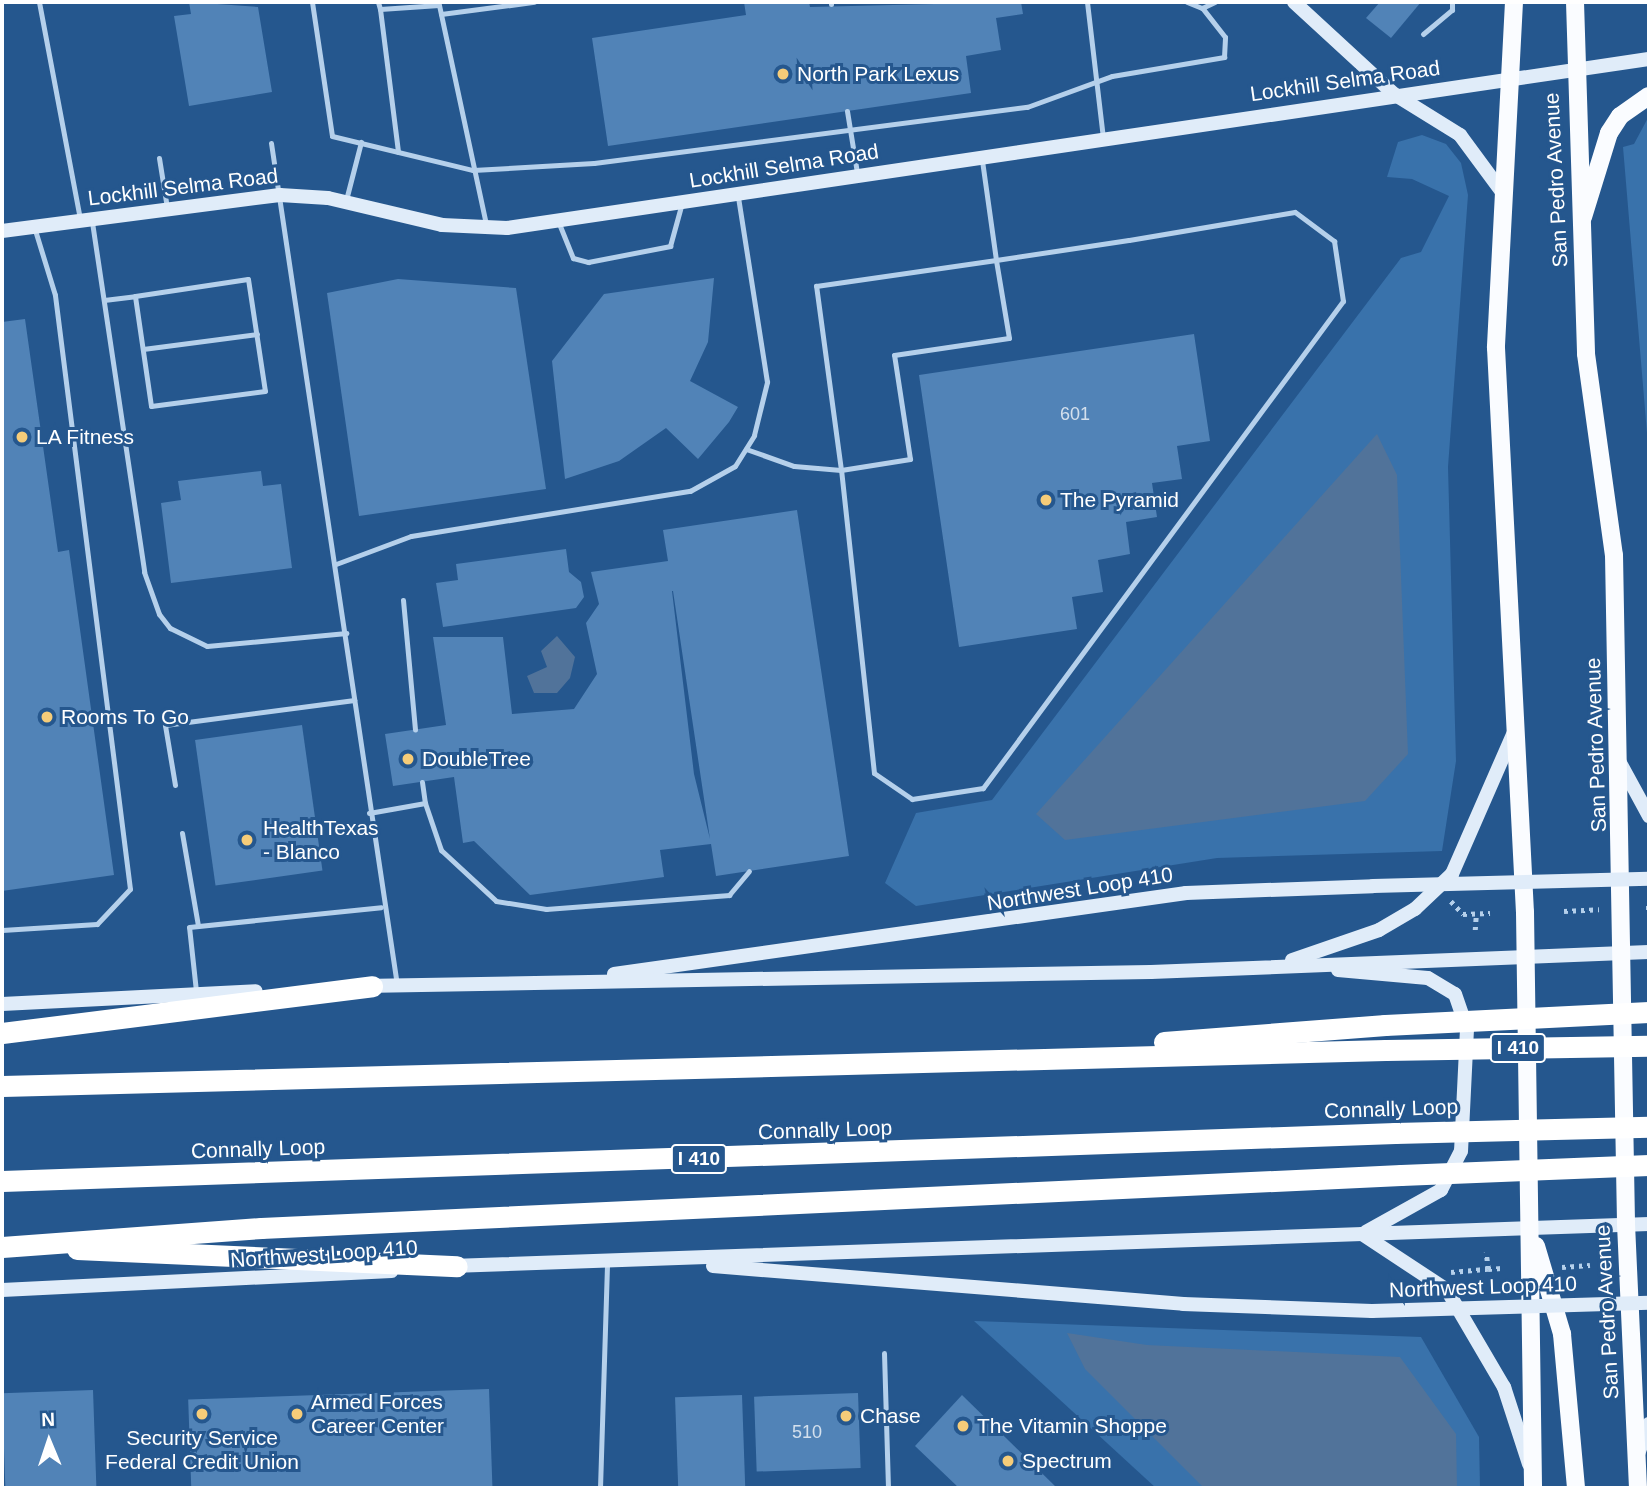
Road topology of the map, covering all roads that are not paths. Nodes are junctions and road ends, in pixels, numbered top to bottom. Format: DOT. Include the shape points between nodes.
graph roads {
  1 [pos="39,2"];
  2 [pos="312,2"];
  3 [pos="534,2"];
  4 [pos="1087,2"];
  5 [pos="1187,2"];
  6 [pos="1215,2"];
  7 [pos="1294,2"];
  8 [pos="1452,2"];
  9 [pos="1514,2"];
  10 [pos="1575,2"];
  11 [pos="379,5"];
  12 [pos="1202,8"];
  13 [pos="441,14"];
  14 [pos="1423,34"];
  15 [pos="1649,59"];
  16 [pos="1574,72"];
  17 [pos="1507,80"];
  18 [pos="1096,82"];
  19 [pos="1394,94"];
  20 [pos="1649,96"];
  21 [pos="847,111"];
  22 [pos="850,129"];
  23 [pos="1103,139"];
  24 [pos="361,142"];
  25 [pos="271,143"];
  26 [pos="398,152"];
  27 [pos="159,158"];
  28 [pos="981,158"];
  29 [pos="473,170"];
  30 [pos="858,176"];
  31 [pos="1502,192"];
  32 [pos="280,195"];
  33 [pos="738,195"];
  34 [pos="346,202"];
  35 [pos="681,203"];
  36 [pos="167,208"];
  37 [pos="86,220"];
  38 [pos="558,221"];
  39 [pos="1581,223"];
  40 [pos="34,227"];
  41 [pos="487,228"];
  42 [pos="2,231"];
  43 [pos="996,260"];
  44 [pos="135,296"];
  45 [pos="104,300"];
  46 [pos="257,334"];
  47 [pos="142,349"];
  48 [pos="746,449"];
  49 [pos="841,471"];
  50 [pos="336,565"];
  51 [pos="403,600"];
  52 [pos="346,633"];
  53 [pos="354,700"];
  54 [pos="415,729"];
  55 [pos="1514,732"];
  56 [pos="1619,761"];
  57 [pos="422,782"];
  58 [pos="175,785"];
  59 [pos="425,803"];
  60 [pos="369,813"];
  61 [pos="1649,816"];
  62 [pos="183,833"];
  63 [pos="749,871"];
  64 [pos="1649,879"];
  65 [pos="381,907"];
  66 [pos="198,926"];
  67 [pos="2,930"];
  68 [pos="1625,952"];
  69 [pos="1649,952"];
  70 [pos="1526,956"];
  71 [pos="1278,965"];
  72 [pos="520,984"];
  73 [pos="397,985"];
  74 [pos="372,986"];
  75 [pos="197,995"];
  76 [pos="2,1004"];
  77 [pos="1649,1012"];
  78 [pos="2,1033"];
  79 [pos="1649,1046"];
  80 [pos="926,1061"];
  81 [pos="2,1086"];
  82 [pos="1649,1127"];
  83 [pos="1649,1165"];
  84 [pos="2,1181"];
  85 [pos="1626,1224"];
  86 [pos="1649,1224"];
  87 [pos="1530,1226"];
  88 [pos="1362,1234"];
  89 [pos="2,1246"];
  90 [pos="649,1260"];
  91 [pos="607,1261"];
  92 [pos="457,1266"];
  93 [pos="2,1290"];
  94 [pos="1649,1303"];
  95 [pos="884,1353"];
  96 [pos="1649,1424"];
  97 [pos="1636,1459"];
  98 [pos="1532,1479"];
  99 [pos="600,1488"];
  100 [pos="888,1488"];
  101 [pos="1576,1488"];
  102 [pos="1638,1488"];
  1 -- 37 [label="lane"];
  2 -- 24 [label="lane" via="332,136"];
  3 -- 13 [label="lane"];
  4 -- 18 [label="lane"];
  5 -- 12 [label="lane"];
  6 -- 12 [label="lane"];
  7 -- 19 [label="main road"];
  8 -- 14 [label="lane" via="1452,10"];
  9 -- 17 [label="main road"];
  10 -- 16 [label="main road, San Pedro Avenue"];
  11 -- 13 [label="lane" via="439,5"];
  11 -- 26 [label="lane"];
  12 -- 18 [label="lane" via="1225,37 1224,57"];
  13 -- 29 [label="lane"];
  15 -- 16 [label="main road, Lockhill Selma Road"];
  16 -- 17 [label="main road, Lockhill Selma Road"];
  16 -- 39 [label="main road, San Pedro Avenue"];
  17 -- 19 [label="main road, Lockhill Selma Road"];
  17 -- 31 [label="main road"];
  18 -- 22 [label="lane" via="1027,107"];
  18 -- 23 [label="lane"];
  19 -- 23 [label="main road, Lockhill Selma Road"];
  19 -- 31 [label="main road" via="1460,135"];
  20 -- 39 [label="main road" via="1620,116 1609,133"];
  21 -- 22 [label="lane"];
  22 -- 29 [label="lane" via="594,163"];
  22 -- 30 [label="lane"];
  23 -- 28 [label="main road, Lockhill Selma Road"];
  24 -- 26 [label="lane"];
  24 -- 34 [label="lane"];
  25 -- 32 [label="lane"];
  26 -- 29 [label="lane"];
  27 -- 36 [label="lane"];
  28 -- 30 [label="main road, Lockhill Selma Road"];
  28 -- 43 [label="lane"];
  29 -- 41 [label="lane"];
  30 -- 33 [label="main road, Lockhill Selma Road"];
  31 -- 55 [label="main road" via="1496,348"];
  32 -- 34 [label="main road, Lockhill Selma Road"];
  32 -- 36 [label="main road, Lockhill Selma Road"];
  32 -- 50 [label="lane"];
  33 -- 35 [label="main road, Lockhill Selma Road"];
  33 -- 48 [label="lane" via="767,382"];
  34 -- 41 [label="main road, Lockhill Selma Road" via="442,225"];
  35 -- 38 [label="main road, Lockhill Selma Road"];
  35 -- 38 [label="lane" via="670,246 588,262 573,258"];
  36 -- 37 [label="main road, Lockhill Selma Road"];
  37 -- 40 [label="main road, Lockhill Selma Road"];
  37 -- 45 [label="lane"];
  38 -- 41 [label="main road, Lockhill Selma Road"];
  39 -- 56 [label="main road, San Pedro Avenue" via="1587,354 1614,555"];
  40 -- 42 [label="main road, Lockhill Selma Road"];
  40 -- 67 [label="lane" via="55,295 130,889 97,924"];
  43 -- 49 [label="lane" via="816,286"];
  43 -- 49 [label="lane" via="1009,338 894,355 910,459"];
  43 -- 49 [label="lane" via="1295,212 1334,241 1343,301 983,788 912,799 874,773"];
  44 -- 45 [label="lane"];
  44 -- 46 [label="lane" via="248,279"];
  44 -- 47 [label="lane"];
  45 -- 52 [label="lane" via="144,572 159,614 170,628 207,646"];
  46 -- 47 [label="lane"];
  46 -- 47 [label="lane" via="265,391 151,407"];
  48 -- 49 [label="lane" via="794,466"];
  48 -- 50 [label="lane" via="735,466 690,491 411,536"];
  50 -- 52 [label="lane"];
  51 -- 54 [label="lane"];
  52 -- 53 [label="lane"];
  53 -- 58 [label="lane" via="165,725"];
  53 -- 60 [label="lane"];
  55 -- 70 [label="main road"];
  55 -- 71 [label="main road" via="1452,874 1415,909 1379,930"];
  56 -- 61 [label="main road"];
  56 -- 68 [label="main road, San Pedro Avenue"];
  57 -- 59 [label="lane"];
  59 -- 60 [label="lane"];
  59 -- 63 [label="lane" via="441,850 496,901 546,909 689,900 729,895"];
  60 -- 65 [label="lane"];
  62 -- 66 [label="lane"];
  64 -- 72 [label="main road, Northwest Loop 410, bridge" via="1186,893 737,961"];
  65 -- 66 [label="lane"];
  65 -- 73 [label="lane"];
  66 -- 75 [label="lane" via="189,927"];
  68 -- 69 [label="main road, Northwest Loop 410"];
  68 -- 70 [label="main road, Northwest Loop 410"];
  68 -- 85 [label="main road, San Pedro Avenue"];
  70 -- 71 [label="main road, Northwest Loop 410"];
  70 -- 87 [label="main road"];
  71 -- 72 [label="main road, Northwest Loop 410"];
  71 -- 88 [label="main road" via="1427,978 1455,994 1467,1029 1461,1151 1441,1190"];
  72 -- 73 [label="main road, Northwest Loop 410"];
  73 -- 74 [label="main road, Northwest Loop 410"];
  74 -- 75 [label="main road, Northwest Loop 410"];
  74 -- 78 [label="highway"];
  75 -- 76 [label="main road, Northwest Loop 410"];
  77 -- 80 [label="highway, bridge" via="1385,1025"];
  79 -- 80 [label="highway, I 410, bridge"];
  80 -- 81 [label="highway, I 410"];
  82 -- 84 [label="highway, Connally Loop / I 410, bridge"];
  83 -- 89 [label="highway, bridge" via="261,1228"];
  85 -- 86 [label="main road, Northwest Loop 410"];
  85 -- 87 [label="main road, Northwest Loop 410"];
  85 -- 97 [label="main road, San Pedro Avenue"];
  87 -- 88 [label="main road, Northwest Loop 410"];
  87 -- 98 [label="main road"];
  87 -- 101 [label="main road" via="1562,1334"];
  88 -- 90 [label="main road, Northwest Loop 410"];
  88 -- 98 [label="main road" via="1447,1290 1504,1387"];
  89 -- 92 [label="highway"];
  90 -- 91 [label="main road, Northwest Loop 410"];
  90 -- 94 [label="main road, Northwest Loop 410, bridge" via="1183,1304 1372,1311"];
  91 -- 92 [label="main road, Northwest Loop 410"];
  91 -- 99 [label="lane"];
  92 -- 93 [label="main road, Northwest Loop 410"];
  95 -- 100 [label="lane"];
  96 -- 97 [label="main road"];
  97 -- 102 [label="main road, San Pedro Avenue"];
}
